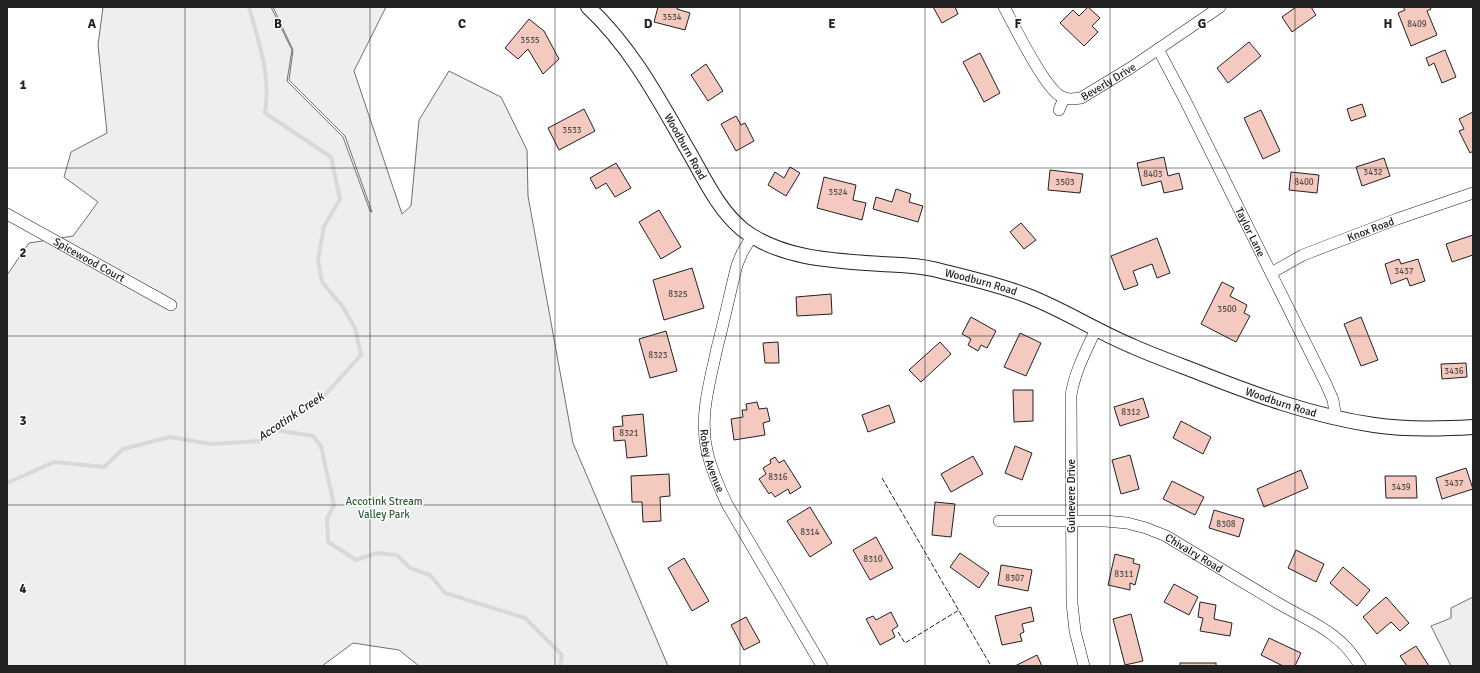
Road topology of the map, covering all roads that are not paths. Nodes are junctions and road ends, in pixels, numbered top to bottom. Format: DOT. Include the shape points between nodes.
graph roads {
  1 [pos="588,7"];
  2 [pos="1004,7"];
  3 [pos="1220,7"];
  4 [pos="1158,49"];
  5 [pos="1064,98"];
  6 [pos="1059,110"];
  7 [pos="1473,193"];
  8 [pos="7,214"];
  9 [pos="752,236"];
  10 [pos="1271,273"];
  11 [pos="171,305"];
  12 [pos="1096,329"];
  13 [pos="1336,418"];
  14 [pos="1473,428"];
  15 [pos="999,521"];
  16 [pos="1071,521"];
  17 [pos="822,666"];
  18 [pos="1084,666"];
  19 [pos="1360,666"];
  1 -- 9 [label="street, Woodburn Road" via="611,30 640,68 729,216"];
  2 -- 5 [label="street, Beverly Drive" via="1044,78 1055,92"];
  3 -- 4 [label="street, Beverly Drive"];
  4 -- 5 [label="street, Beverly Drive" via="1081,98"];
  4 -- 10 [label="street, Taylor Lane"];
  5 -- 6 [label="street"];
  7 -- 10 [label="street, Knox Road" via="1303,255"];
  8 -- 11 [label="street, Spicewood Court"];
  9 -- 12 [label="street, Woodburn Road" via="766,244 811,257 922,267 997,285 1045,303"];
  9 -- 17 [label="street, Robey Avenue" via="737,265 708,389 704,433 716,479 727,504"];
  10 -- 13 [label="street, Taylor Lane" via="1326,384 1333,400"];
  12 -- 13 [label="street, Woodburn Road" via="1130,346 1231,385 1293,407"];
  12 -- 16 [label="street, Guinevere Drive" via="1079,363 1071,395"];
  13 -- 14 [label="street, Woodburn Road" via="1409,428"];
  15 -- 16 [label="street, Chivalry Road"];
  16 -- 18 [label="street, Guinevere Drive" via="1072,603 1075,632"];
  16 -- 19 [label="street, Chivalry Road" via="1127,523 1166,536 1278,604 1323,627 1346,647"];
}
